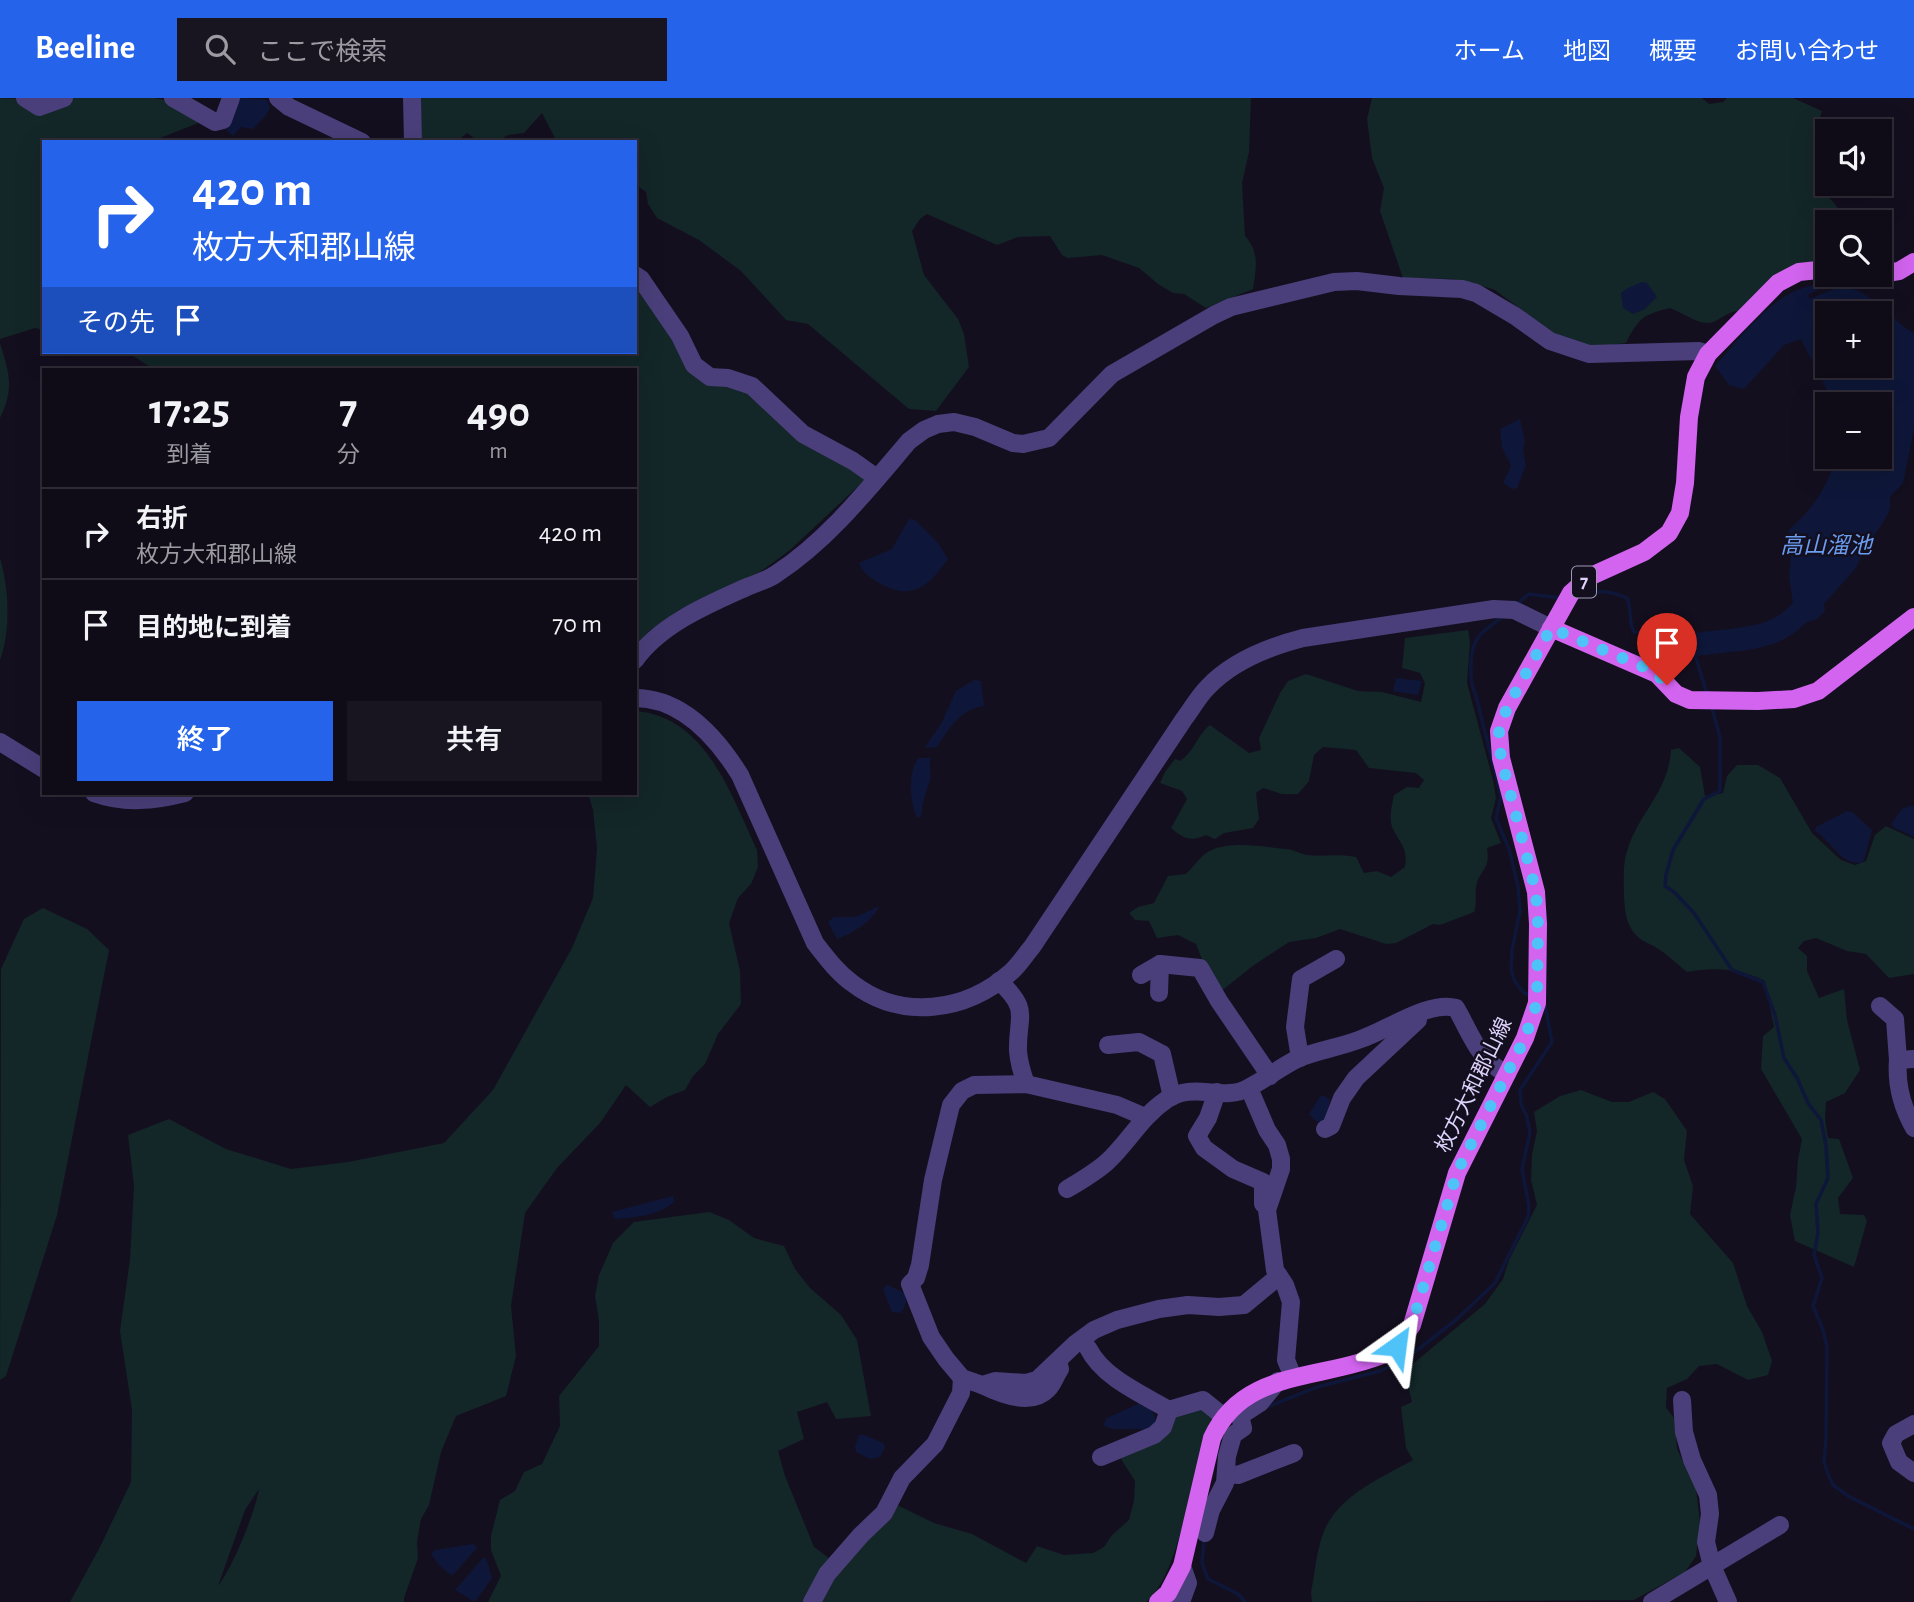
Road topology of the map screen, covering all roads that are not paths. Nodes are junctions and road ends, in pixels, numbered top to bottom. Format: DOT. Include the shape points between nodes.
graph roads {
  1 [pos="25,98"];
  2 [pos="64,98"];
  3 [pos="173,98"];
  4 [pos="231,98"];
  5 [pos="278,98"];
  6 [pos="412,98"];
  7 [pos="358,140"];
  8 [pos="413,140"];
  9 [pos="1914,262"];
  10 [pos="1815,271"];
  11 [pos="1892,272"];
  12 [pos="637,276"];
  13 [pos="1708,354"];
  14 [pos="877,478"];
  15 [pos="1914,617"];
  16 [pos="1551,628"];
  17 [pos="637,658"];
  18 [pos="637,698"];
  19 [pos="0,743"];
  20 [pos="42,768"];
  21 [pos="100,795"];
  22 [pos="177,795"];
  23 [pos="1336,959"];
  24 [pos="1160,964"];
  25 [pos="1141,975"];
  26 [pos="999,981"];
  27 [pos="1159,993"];
  28 [pos="1880,1006"];
  29 [pos="1428,1011"];
  30 [pos="1108,1045"];
  31 [pos="1300,1058"];
  32 [pos="1906,1059"];
  33 [pos="1507,1074"];
  34 [pos="1269,1076"];
  35 [pos="1026,1084"];
  36 [pos="1249,1088"];
  37 [pos="1217,1092"];
  38 [pos="1172,1097"];
  39 [pos="1145,1117"];
  40 [pos="1914,1128"];
  41 [pos="1325,1129"];
  42 [pos="1067,1189"];
  43 [pos="1267,1210"];
  44 [pos="1279,1276"];
  45 [pos="1112,1322"];
  46 [pos="1088,1348"];
  47 [pos="1059,1365"];
  48 [pos="1285,1379"];
  49 [pos="970,1385"];
  50 [pos="1682,1400"];
  51 [pos="1169,1410"];
  52 [pos="1224,1417"];
  53 [pos="1914,1424"];
  54 [pos="1294,1453"];
  55 [pos="1101,1457"];
  56 [pos="1914,1473"];
  57 [pos="1227,1474"];
  58 [pos="1780,1525"];
  59 [pos="1205,1533"];
  60 [pos="1182,1566"];
  61 [pos="1712,1566"];
  62 [pos="812,1602"];
  63 [pos="1158,1602"];
  64 [pos="1181,1602"];
  65 [pos="1652,1602"];
  66 [pos="1728,1602"];
  1 -- 2 [label="street" via="39,107"];
  3 -- 4 [label="street" via="215,122 223,120"];
  5 -- 7 [label="street"];
  6 -- 8 [label="street"];
  9 -- 11 [label="main road"];
  10 -- 13 [label="main road, 枚方大和郡山線 / 7" via="1799,272 1778,283"];
  12 -- 14 [label="street" via="680,336 694,365 710,377 752,386 803,434"];
  13 -- 14 [label="street" via="1589,354 1550,341 1515,316 1462,289 1334,282 1214,315 1112,374 1049,438 1013,443 975,427 939,424 909,441"];
  13 -- 16 [label="main road, 枚方大和郡山線 / 7" via="1696,377 1680,513 1669,533 1644,552 1589,578 1571,593"];
  14 -- 17 [label="street" via="796,560 774,576 700,609 657,635"];
  15 -- 16 [label="main road" via="1818,691 1794,699 1758,701 1690,700 1676,694 1657,674"];
  16 -- 26 [label="street" via="1514,610 1482,610 1303,638 1237,664 1207,688 1032,947"];
  16 -- 33 [label="main road, 枚方大和郡山線 / 7" via="1499,731 1501,758 1536,892 1538,924 1537,997 1525,1038"];
  18 -- 26 [label="street" via="664,703 688,716 724,749 815,943 852,983 892,1003 930,1008 954,1004"];
  19 -- 20 [label="street"];
  21 -- 22 [label="street" via="158,800"];
  23 -- 31 [label="street" via="1301,979 1295,1027"];
  24 -- 25 [label="street"];
  24 -- 27 [label="street"];
  24 -- 34 [label="street" via="1200,968"];
  26 -- 35 [label="street" via="1021,1009 1018,1049"];
  28 -- 32 [label="street" via="1895,1018"];
  29 -- 31 [label="street" via="1360,1040"];
  29 -- 33 [label="street" via="1456,1008 1478,1051"];
  29 -- 41 [label="street" via="1356,1078 1331,1126"];
  30 -- 38 [label="street" via="1139,1042 1162,1054"];
  31 -- 34 [label="street"];
  32 -- 40 [label="street" via="1900,1093"];
  33 -- 48 [label="main road, 枚方大和郡山線 / 7" via="1457,1172 1412,1325 1397,1346 1353,1364"];
  34 -- 36 [label="street"];
  35 -- 39 [label="street" via="1116,1105"];
  35 -- 49 [label="street" via="974,1085 951,1105 920,1265 910,1284 931,1337"];
  36 -- 37 [label="street" via="1229,1095"];
  36 -- 43 [label="street" via="1281,1159"];
  37 -- 38 [label="street" via="1192,1091"];
  37 -- 43 [label="street" via="1197,1136 1204,1148 1233,1169 1263,1182"];
  38 -- 39 [label="street"];
  39 -- 42 [label="street" via="1110,1159"];
  43 -- 44 [label="street"];
  44 -- 45 [label="street" via="1244,1305 1188,1305"];
  44 -- 48 [label="street" via="1291,1302"];
  45 -- 46 [label="street"];
  45 -- 47 [label="street" via="1073,1346"];
  46 -- 47 [label="street"];
  46 -- 51 [label="street" via="1119,1380"];
  47 -- 49 [label="street" via="1026,1383"];
  48 -- 52 [label="main road, 枚方大和郡山線 / 7" via="1250,1395"];
  48 -- 57 [label="street" via="1240,1416 1243,1428 1233,1435"];
  49 -- 62 [label="street" via="935,1444 902,1478 884,1513 827,1574"];
  50 -- 61 [label="street" via="1692,1460 1708,1495 1706,1542"];
  51 -- 52 [label="street" via="1203,1400"];
  51 -- 55 [label="street" via="1163,1427 1154,1435"];
  52 -- 60 [label="main road, 枚方大和郡山線 / 7" via="1212,1438"];
  53 -- 56 [label="street" via="1896,1434 1891,1443 1899,1462"];
  54 -- 57 [label="street" via="1238,1475"];
  57 -- 59 [label="street"];
  58 -- 61 [label="street"];
  60 -- 63 [label="main road, 枚方大和郡山線 / 7"];
  60 -- 64 [label="street" via="1188,1583"];
  61 -- 65 [label="street"];
  61 -- 66 [label="street"];
}
